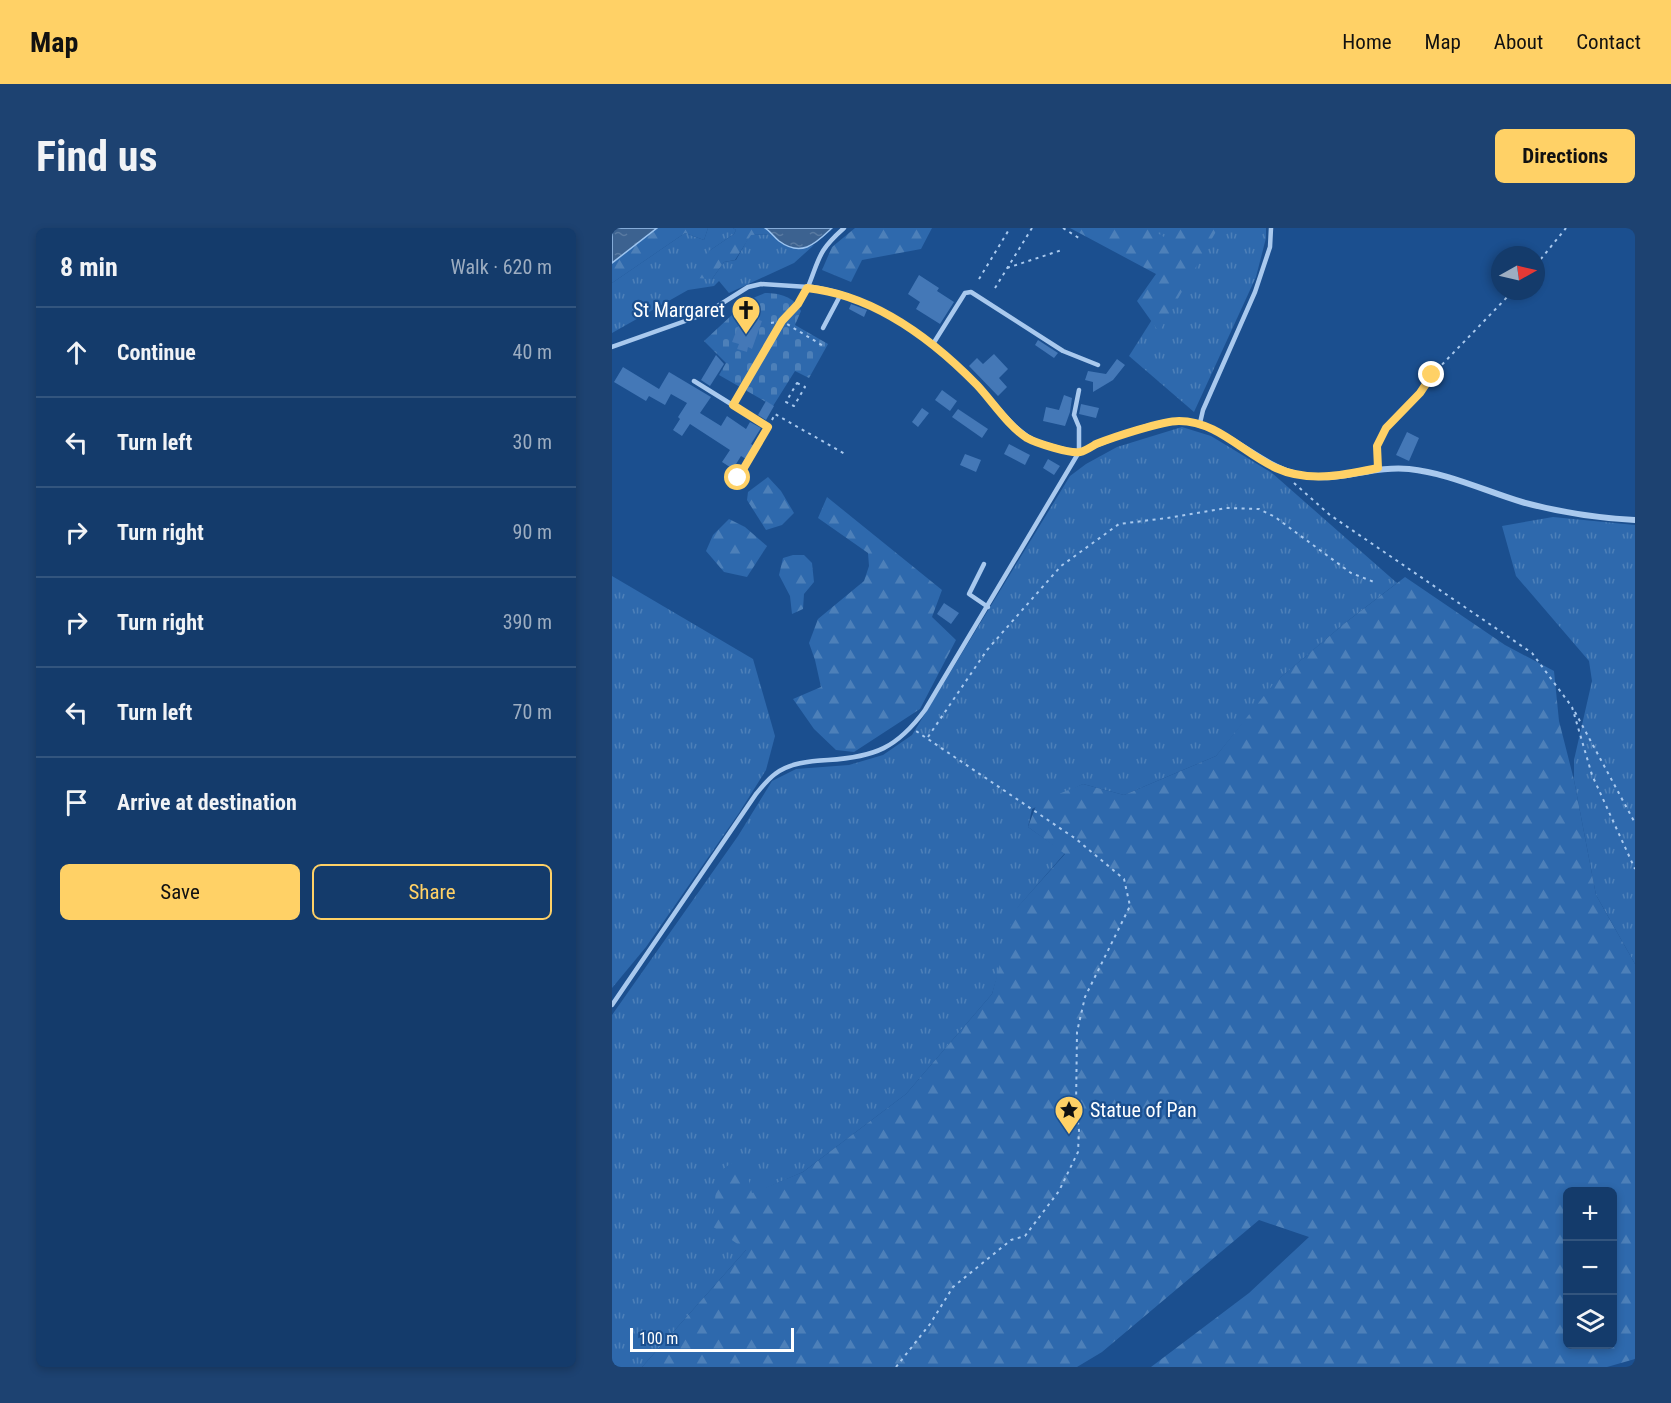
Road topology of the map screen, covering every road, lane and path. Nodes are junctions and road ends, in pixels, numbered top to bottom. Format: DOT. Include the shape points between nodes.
graph roads {
  1 [pos="844,228"];
  2 [pos="1010,228"];
  3 [pos="1032,228"];
  4 [pos="1063,228"];
  5 [pos="1271,228"];
  6 [pos="1566,228"];
  7 [pos="1082,240"];
  8 [pos="1062,250"];
  9 [pos="1545,253"];
  10 [pos="1007,268"];
  11 [pos="979,279"];
  12 [pos="807,288"];
  13 [pos="995,288"];
  14 [pos="841,294"];
  15 [pos="1504,300"];
  16 [pos="798,304"];
  17 [pos="782,321"];
  18 [pos="771,322"];
  19 [pos="823,328"];
  20 [pos="933,344"];
  21 [pos="612,347"];
  22 [pos="825,347"];
  23 [pos="1098,365"];
  24 [pos="694,381"];
  25 [pos="805,387"];
  26 [pos="1079,390"];
  27 [pos="733,405"];
  28 [pos="1200,423"];
  29 [pos="768,427"];
  30 [pos="1079,452"];
  31 [pos="845,453"];
  32 [pos="1378,468"];
  33 [pos="738,478"];
  34 [pos="1292,481"];
  35 [pos="1635,520"];
  36 [pos="984,564"];
  37 [pos="1374,582"];
  38 [pos="988,607"];
  39 [pos="1572,707"];
  40 [pos="911,729"];
  41 [pos="928,737"];
  42 [pos="1635,824"];
  43 [pos="1635,869"];
  44 [pos="612,1005"];
  45 [pos="896,1367"];
  1 -- 12 [label="lane" via="818,256"];
  2 -- 11 [label="path"];
  3 -- 10 [label="path"];
  4 -- 7 [label="path"];
  5 -- 28 [label="lane" via="1270,247 1255,292"];
  6 -- 9 [label="path"];
  8 -- 10 [label="path"];
  10 -- 13 [label="path"];
  12 -- 14 [label="street"];
  12 -- 16 [label="street"];
  12 -- 21 [label="lane" via="761,284 748,287 705,314"];
  14 -- 19 [label="lane"];
  14 -- 20 [label="street" via="893,318"];
  15 -- 32 [label="path" via="1386,428 1377,446"];
  16 -- 17 [label="path"];
  17 -- 18 [label="path"];
  17 -- 22 [label="path"];
  17 -- 27 [label="path"];
  20 -- 23 [label="lane" via="965,293 971,292 1062,351"];
  20 -- 30 [label="street" via="1027,437"];
  24 -- 27 [label="lane"];
  25 -- 25 [label="path" via="797,383 786,402 794,406"];
  26 -- 30 [label="lane" via="1074,415 1079,428"];
  27 -- 29 [label="lane"];
  28 -- 30 [label="street" via="1165,423"];
  28 -- 32 [label="street" via="1275,468 1299,475 1345,475"];
  29 -- 31 [label="path" via="775,414"];
  29 -- 33 [label="path"];
  30 -- 38 [label="lane"];
  32 -- 35 [label="street" via="1409,469 1450,478 1562,511"];
  34 -- 39 [label="path" via="1330,514 1532,653"];
  36 -- 38 [label="lane" via="969,594"];
  37 -- 41 [label="path" via="1351,573 1259,509 1226,508 1119,524 1061,566 987,650"];
  38 -- 40 [label="lane"];
  39 -- 42 [label="path"];
  39 -- 43 [label="path" via="1592,775"];
  40 -- 41 [label="path"];
  40 -- 44 [label="lane" via="888,747 861,756 796,764 775,773 756,794"];
  41 -- 45 [label="path" via="1076,839 1124,879 1130,906 1085,997 1077,1032 1077,1152 1059,1191 1025,1236 1011,1240 953,1287"];
}
